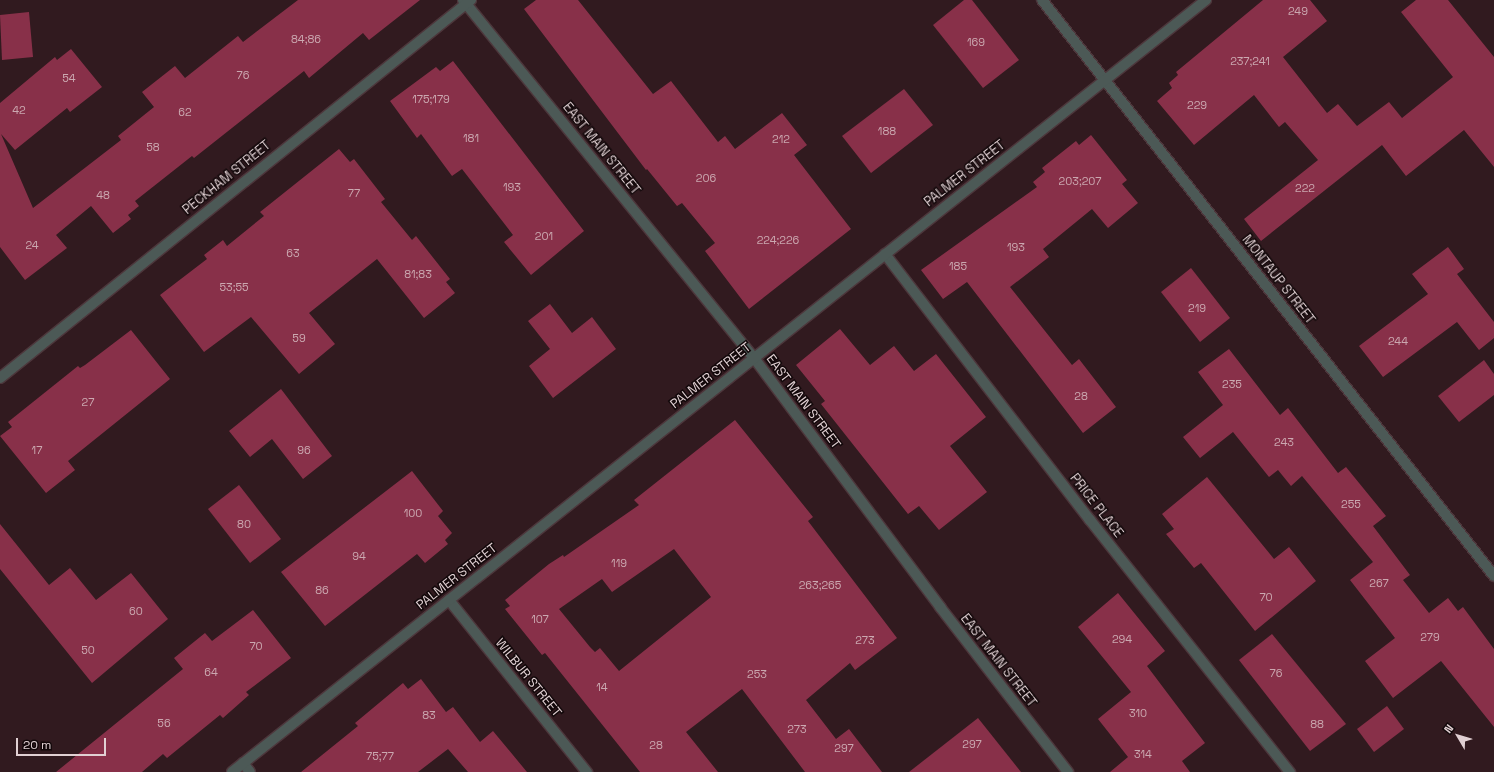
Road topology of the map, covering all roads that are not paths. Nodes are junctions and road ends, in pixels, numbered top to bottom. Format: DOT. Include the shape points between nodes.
graph roads {
  1 [pos="1042,0"];
  2 [pos="1206,0"];
  3 [pos="467,1"];
  4 [pos="1105,80"];
  5 [pos="885,254"];
  6 [pos="754,358"];
  7 [pos="0,378"];
  8 [pos="1494,576"];
  9 [pos="449,600"];
  10 [pos="243,763"];
  11 [pos="232,772"];
  12 [pos="250,772"];
  13 [pos="587,772"];
  14 [pos="1068,772"];
  15 [pos="1290,772"];
  1 -- 4 [label="street, MONTAUP STREET"];
  2 -- 4 [label="street, PALMER STREET"];
  3 -- 6 [label="street, EAST MAIN STREET"];
  3 -- 7 [label="street, PECKHAM STREET"];
  4 -- 5 [label="street, PALMER STREET"];
  4 -- 8 [label="street, MONTAUP STREET"];
  5 -- 6 [label="street, PALMER STREET"];
  5 -- 15 [label="street, PRICE PLACE" via="1090,520"];
  6 -- 9 [label="street, PALMER STREET"];
  6 -- 14 [label="street, EAST MAIN STREET" via="940,607"];
  9 -- 10 [label="street, PALMER STREET"];
  9 -- 13 [label="street, WILBUR STREET"];
  10 -- 11 [label="street, PALMER STREET"];
  10 -- 12 [label="street"];
}
